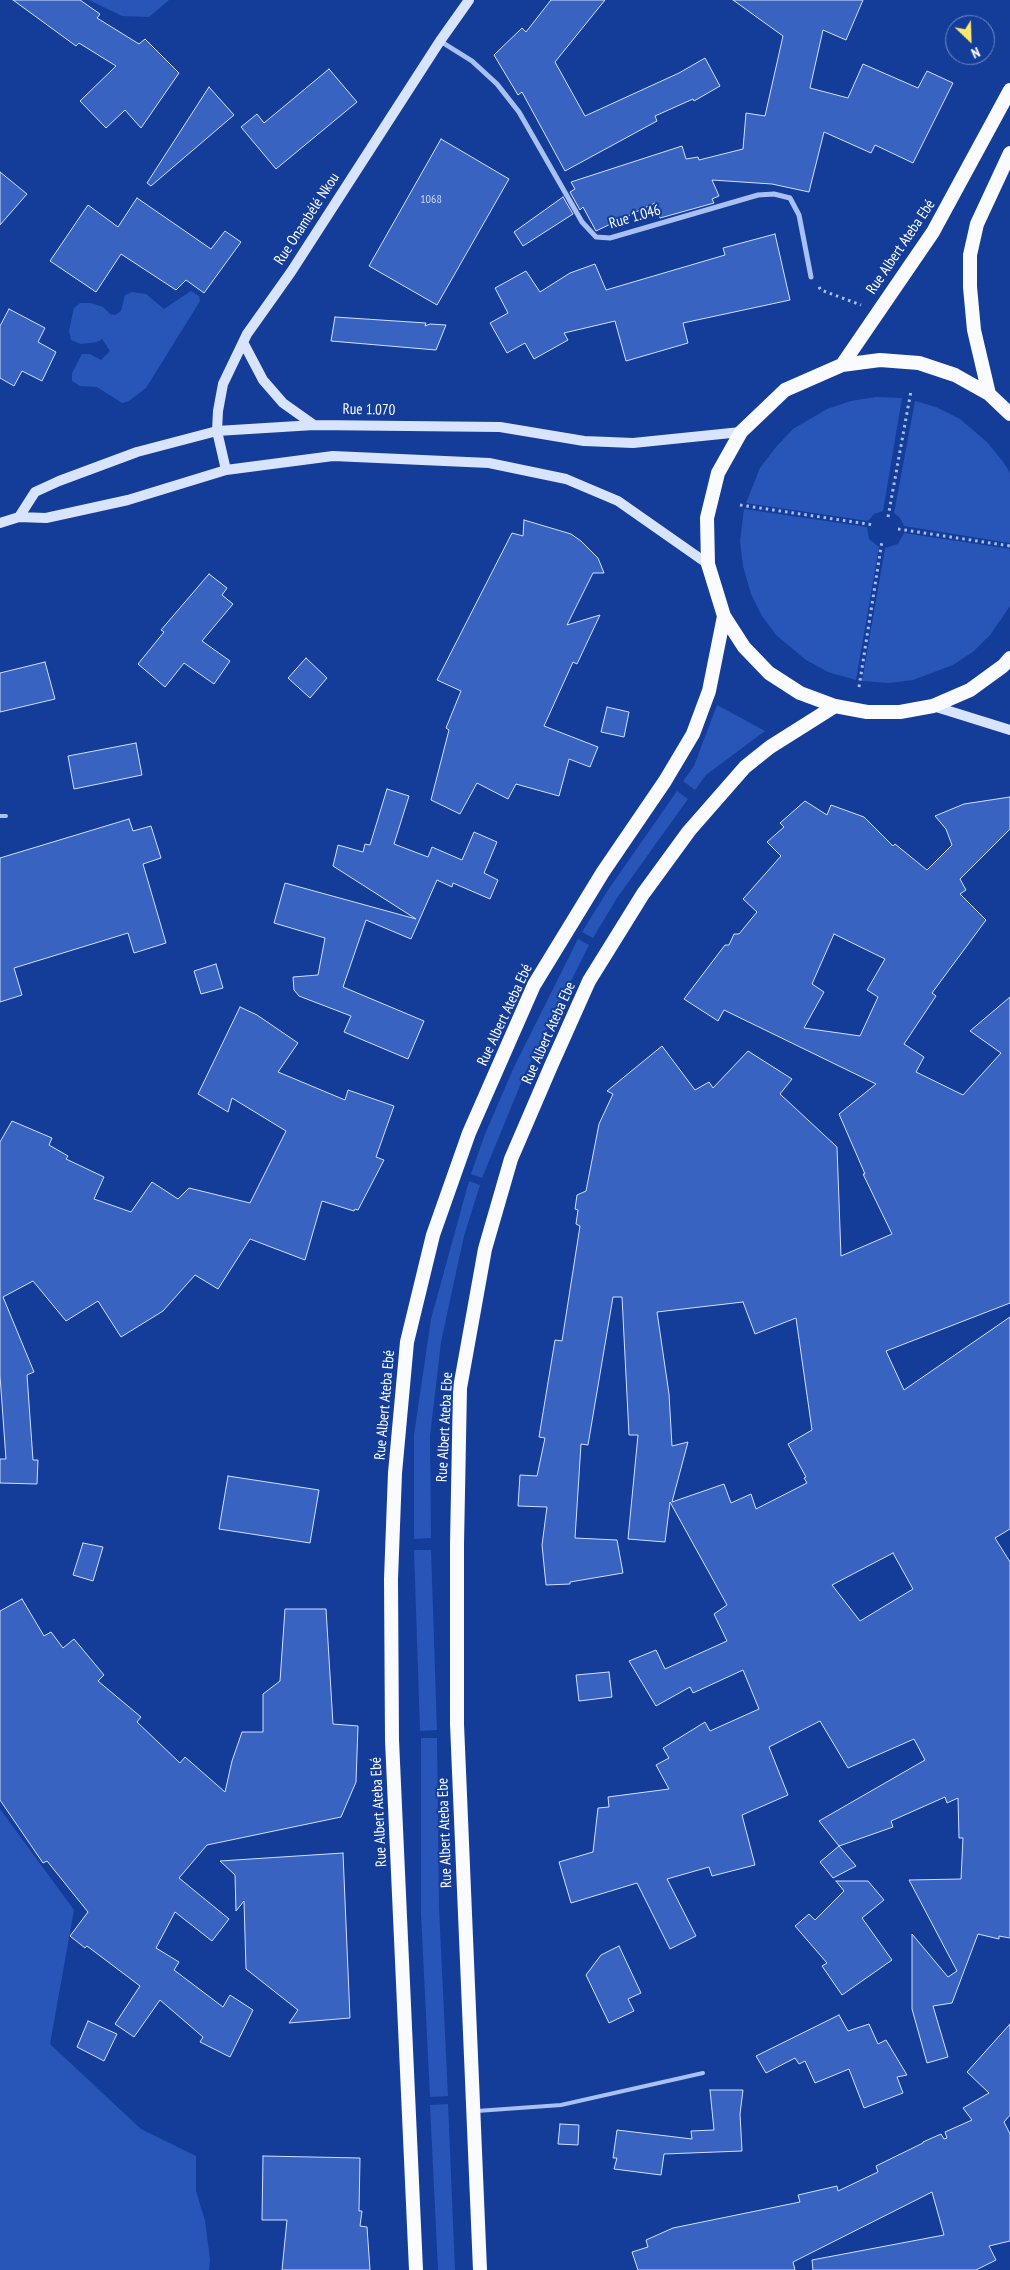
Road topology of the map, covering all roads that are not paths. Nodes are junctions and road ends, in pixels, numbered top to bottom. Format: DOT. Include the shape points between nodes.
graph roads {
  1 [pos="469,0"];
  2 [pos="440,41"];
  3 [pos="1010,90"];
  4 [pos="1010,154"];
  5 [pos="811,277"];
  6 [pos="243,342"];
  7 [pos="842,365"];
  8 [pos="989,394"];
  9 [pos="1010,414"];
  10 [pos="314,425"];
  11 [pos="217,431"];
  12 [pos="741,432"];
  13 [pos="226,470"];
  14 [pos="19,518"];
  15 [pos="0,523"];
  16 [pos="708,564"];
  17 [pos="724,616"];
  18 [pos="1010,658"];
  19 [pos="834,706"];
  20 [pos="933,706"];
  21 [pos="1010,730"];
  22 [pos="0,816"];
  23 [pos="6,816"];
  24 [pos="703,2073"];
  25 [pos="473,2111"];
  26 [pos="416,2270"];
  27 [pos="480,2270"];
  1 -- 2 [label="main road, Rue Onambélé Nkou"];
  2 -- 5 [label="street, Rue 1.046" via="472,61 497,84 519,112 582,222 596,237 610,238 758,195 774,194 790,198 799,215"];
  2 -- 6 [label="main road, Rue Onambélé Nkou" via="292,272"];
  3 -- 7 [label="highway, Rue Albert Ateba Ebé" via="933,232"];
  4 -- 8 [label="highway" via="977,224 970,255 974,330"];
  6 -- 10 [label="main road" via="263,380 283,402"];
  6 -- 11 [label="main road, Rue Onambélé Nkou" via="223,384"];
  7 -- 8 [label="highway" via="880,360 919,364 955,375"];
  7 -- 12 [label="highway" via="786,390"];
  8 -- 9 [label="highway"];
  10 -- 11 [label="main road, Rue 1.070"];
  10 -- 12 [label="main road, Rue 1.070" via="500,427 584,441 633,443"];
  11 -- 13 [label="main road, Rue Onambélé Nkou"];
  11 -- 14 [label="main road, Rue 1.070" via="137,452 59,481 36,492"];
  12 -- 16 [label="highway" via="718,473 707,518"];
  13 -- 14 [label="main road" via="110,504 46,518"];
  13 -- 16 [label="main road" via="333,456 489,463 566,479 618,501"];
  14 -- 15 [label="main road"];
  16 -- 17 [label="highway"];
  17 -- 19 [label="highway" via="744,647 770,673 800,693"];
  17 -- 26 [label="highway, Rue Albert Ateba Ebé" via="709,691 693,734 534,985 473,1125 433,1235 407,1342 395,1473 391,1579 392,1740"];
  18 -- 20 [label="highway" via="970,690"];
  19 -- 20 [label="highway" via="867,712 900,712"];
  19 -- 25 [label="highway, Rue Albert Ateba Ebe" via="745,767 689,832 644,894 589,981 511,1159 485,1249 460,1388 457,1544 457,1724"];
  20 -- 21 [label="main road"];
  22 -- 23 [label="lane"];
  24 -- 25 [label="lane" via="561,2105"];
  25 -- 27 [label="highway, Rue Albert Ateba Ebe"];
}
